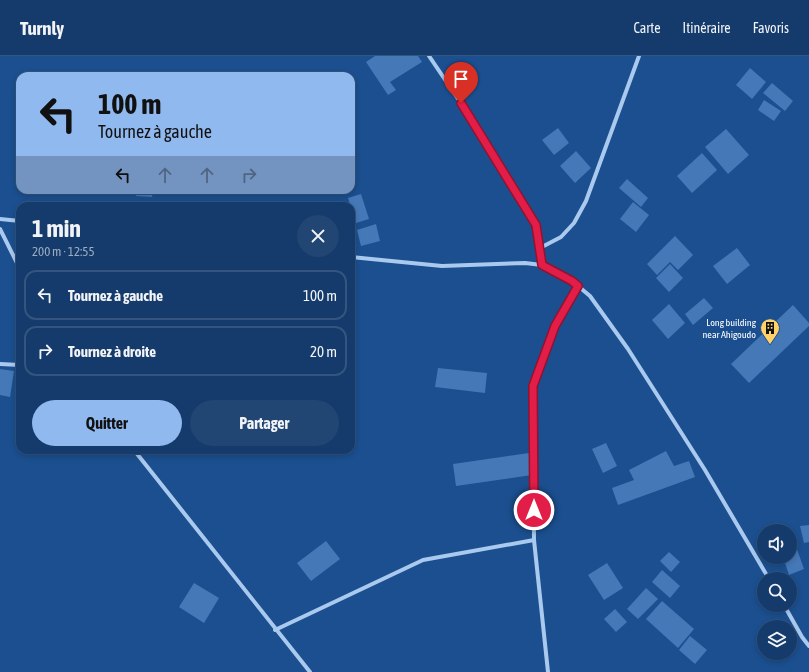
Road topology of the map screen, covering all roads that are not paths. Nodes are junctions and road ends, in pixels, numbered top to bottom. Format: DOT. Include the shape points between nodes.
graph roads {
  1 [pos="429,56"];
  2 [pos="639,56"];
  3 [pos="0,219"];
  4 [pos="16,221"];
  5 [pos="0,229"];
  6 [pos="540,248"];
  7 [pos="355,257"];
  8 [pos="16,261"];
  9 [pos="542,265"];
  10 [pos="578,286"];
  11 [pos="0,364"];
  12 [pos="16,365"];
  13 [pos="137,454"];
  14 [pos="534,540"];
  15 [pos="765,572"];
  16 [pos="788,612"];
  17 [pos="275,630"];
  18 [pos="809,646"];
  19 [pos="310,672"];
  20 [pos="548,672"];
  1 -- 6 [label="street" via="477,127 533,219"];
  2 -- 6 [label="street" via="586,201 574,223 561,237"];
  3 -- 4 [label="street"];
  5 -- 8 [label="street"];
  6 -- 9 [label="street"];
  7 -- 9 [label="street" via="442,266 525,263"];
  9 -- 10 [label="street"];
  10 -- 14 [label="street" via="555,326 533,386"];
  10 -- 15 [label="street" via="590,296 628,349"];
  11 -- 12 [label="street"];
  13 -- 17 [label="street"];
  14 -- 17 [label="street" via="423,560"];
  14 -- 20 [label="street"];
  16 -- 18 [label="street"];
  17 -- 19 [label="street"];
}
